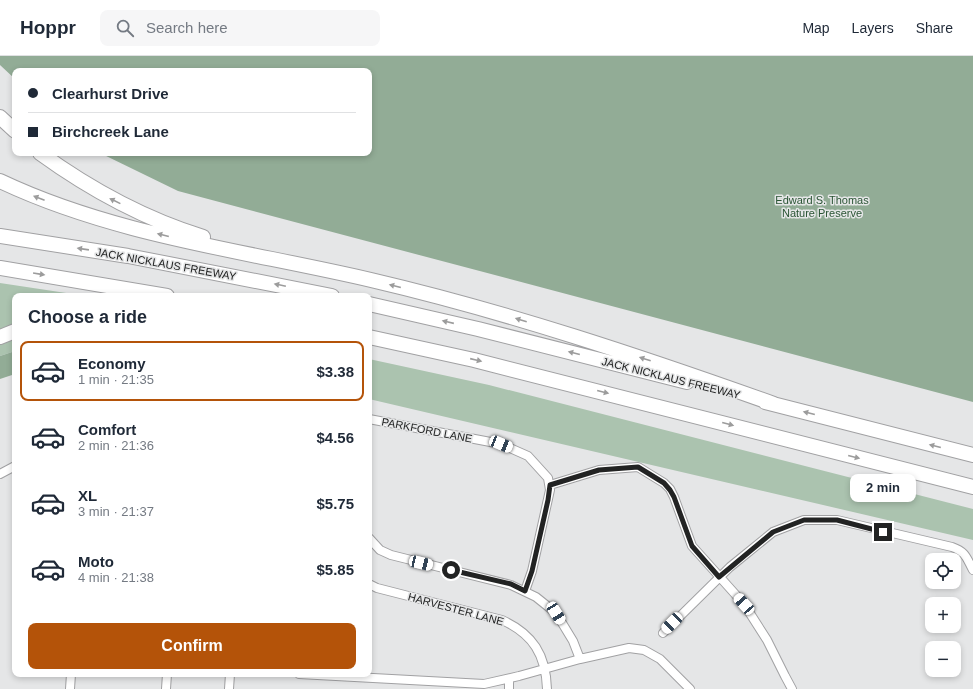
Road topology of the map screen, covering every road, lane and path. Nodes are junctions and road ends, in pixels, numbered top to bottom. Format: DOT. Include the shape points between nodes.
graph roads {
  1 [pos="0,117"];
  2 [pos="12,128"];
  3 [pos="44,156"];
  4 [pos="0,181"];
  5 [pos="0,236"];
  6 [pos="270,258"];
  7 [pos="0,268"];
  8 [pos="149,293"];
  9 [pos="317,293"];
  10 [pos="372,305"];
  11 [pos="12,332"];
  12 [pos="0,336"];
  13 [pos="372,338"];
  14 [pos="372,342"];
  15 [pos="438,352"];
  16 [pos="774,404"];
  17 [pos="372,420"];
  18 [pos="973,455"];
  19 [pos="12,468"];
  20 [pos="0,474"];
  21 [pos="550,485"];
  22 [pos="973,487"];
  23 [pos="372,541"];
  24 [pos="973,570"];
  25 [pos="719,577"];
  26 [pos="372,586"];
  27 [pos="525,591"];
  28 [pos="663,633"];
  29 [pos="580,659"];
  30 [pos="545,669"];
  31 [pos="71,677"];
  32 [pos="167,677"];
  33 [pos="230,677"];
  34 [pos="352,677"];
  35 [pos="509,679"];
  36 [pos="70,689"];
  37 [pos="166,689"];
  38 [pos="229,689"];
  39 [pos="509,689"];
  40 [pos="547,689"];
  41 [pos="690,689"];
  42 [pos="792,689"];
  1 -- 2 [label="highway"];
  6 -- 3 [label="highway, one-way" via="148,217 109,198"];
  6 -- 4 [label="highway, one-way" via="118,224 38,198"];
  9 -- 5 [label="highway, JACK NICKLAUS FREEWAY, one-way" via="128,256"];
  16 -- 6 [label="highway, one-way" via="516,318 416,291"];
  7 -- 8 [label="highway, one-way"];
  16 -- 10 [label="highway, JACK NICKLAUS FREEWAY, one-way"];
  11 -- 12 [label="highway"];
  13 -- 15 [label="highway"];
  14 -- 15 [label="highway"];
  15 -- 22 [label="highway, one-way" via="629,398"];
  18 -- 16 [label="highway, JACK NICKLAUS FREEWAY, one-way"];
  17 -- 21 [label="street, PARKFORD LANE" via="501,444 528,456 548,478"];
  19 -- 20 [label="street"];
  21 -- 25 [label="street" via="599,470 638,467 664,483 670,490 692,546"];
  21 -- 27 [label="street" via="532,571"];
  23 -- 27 [label="street" via="380,550 391,555 511,584"];
  24 -- 25 [label="street" via="967,556 952,547 837,520 804,520 773,532"];
  25 -- 28 [label="street"];
  25 -- 42 [label="street" via="744,604 768,640"];
  26 -- 30 [label="street, HARVESTER LANE" via="512,624 537,647"];
  27 -- 29 [label="street" via="556,613 573,641"];
  29 -- 30 [label="street"];
  29 -- 41 [label="street" via="629,648 644,650 660,659"];
  30 -- 35 [label="street"];
  30 -- 40 [label="street, HARVESTER LANE"];
  31 -- 36 [label="street"];
  32 -- 37 [label="street"];
  33 -- 38 [label="street"];
  34 -- 35 [label="street" via="484,684"];
  35 -- 39 [label="street"];
}
